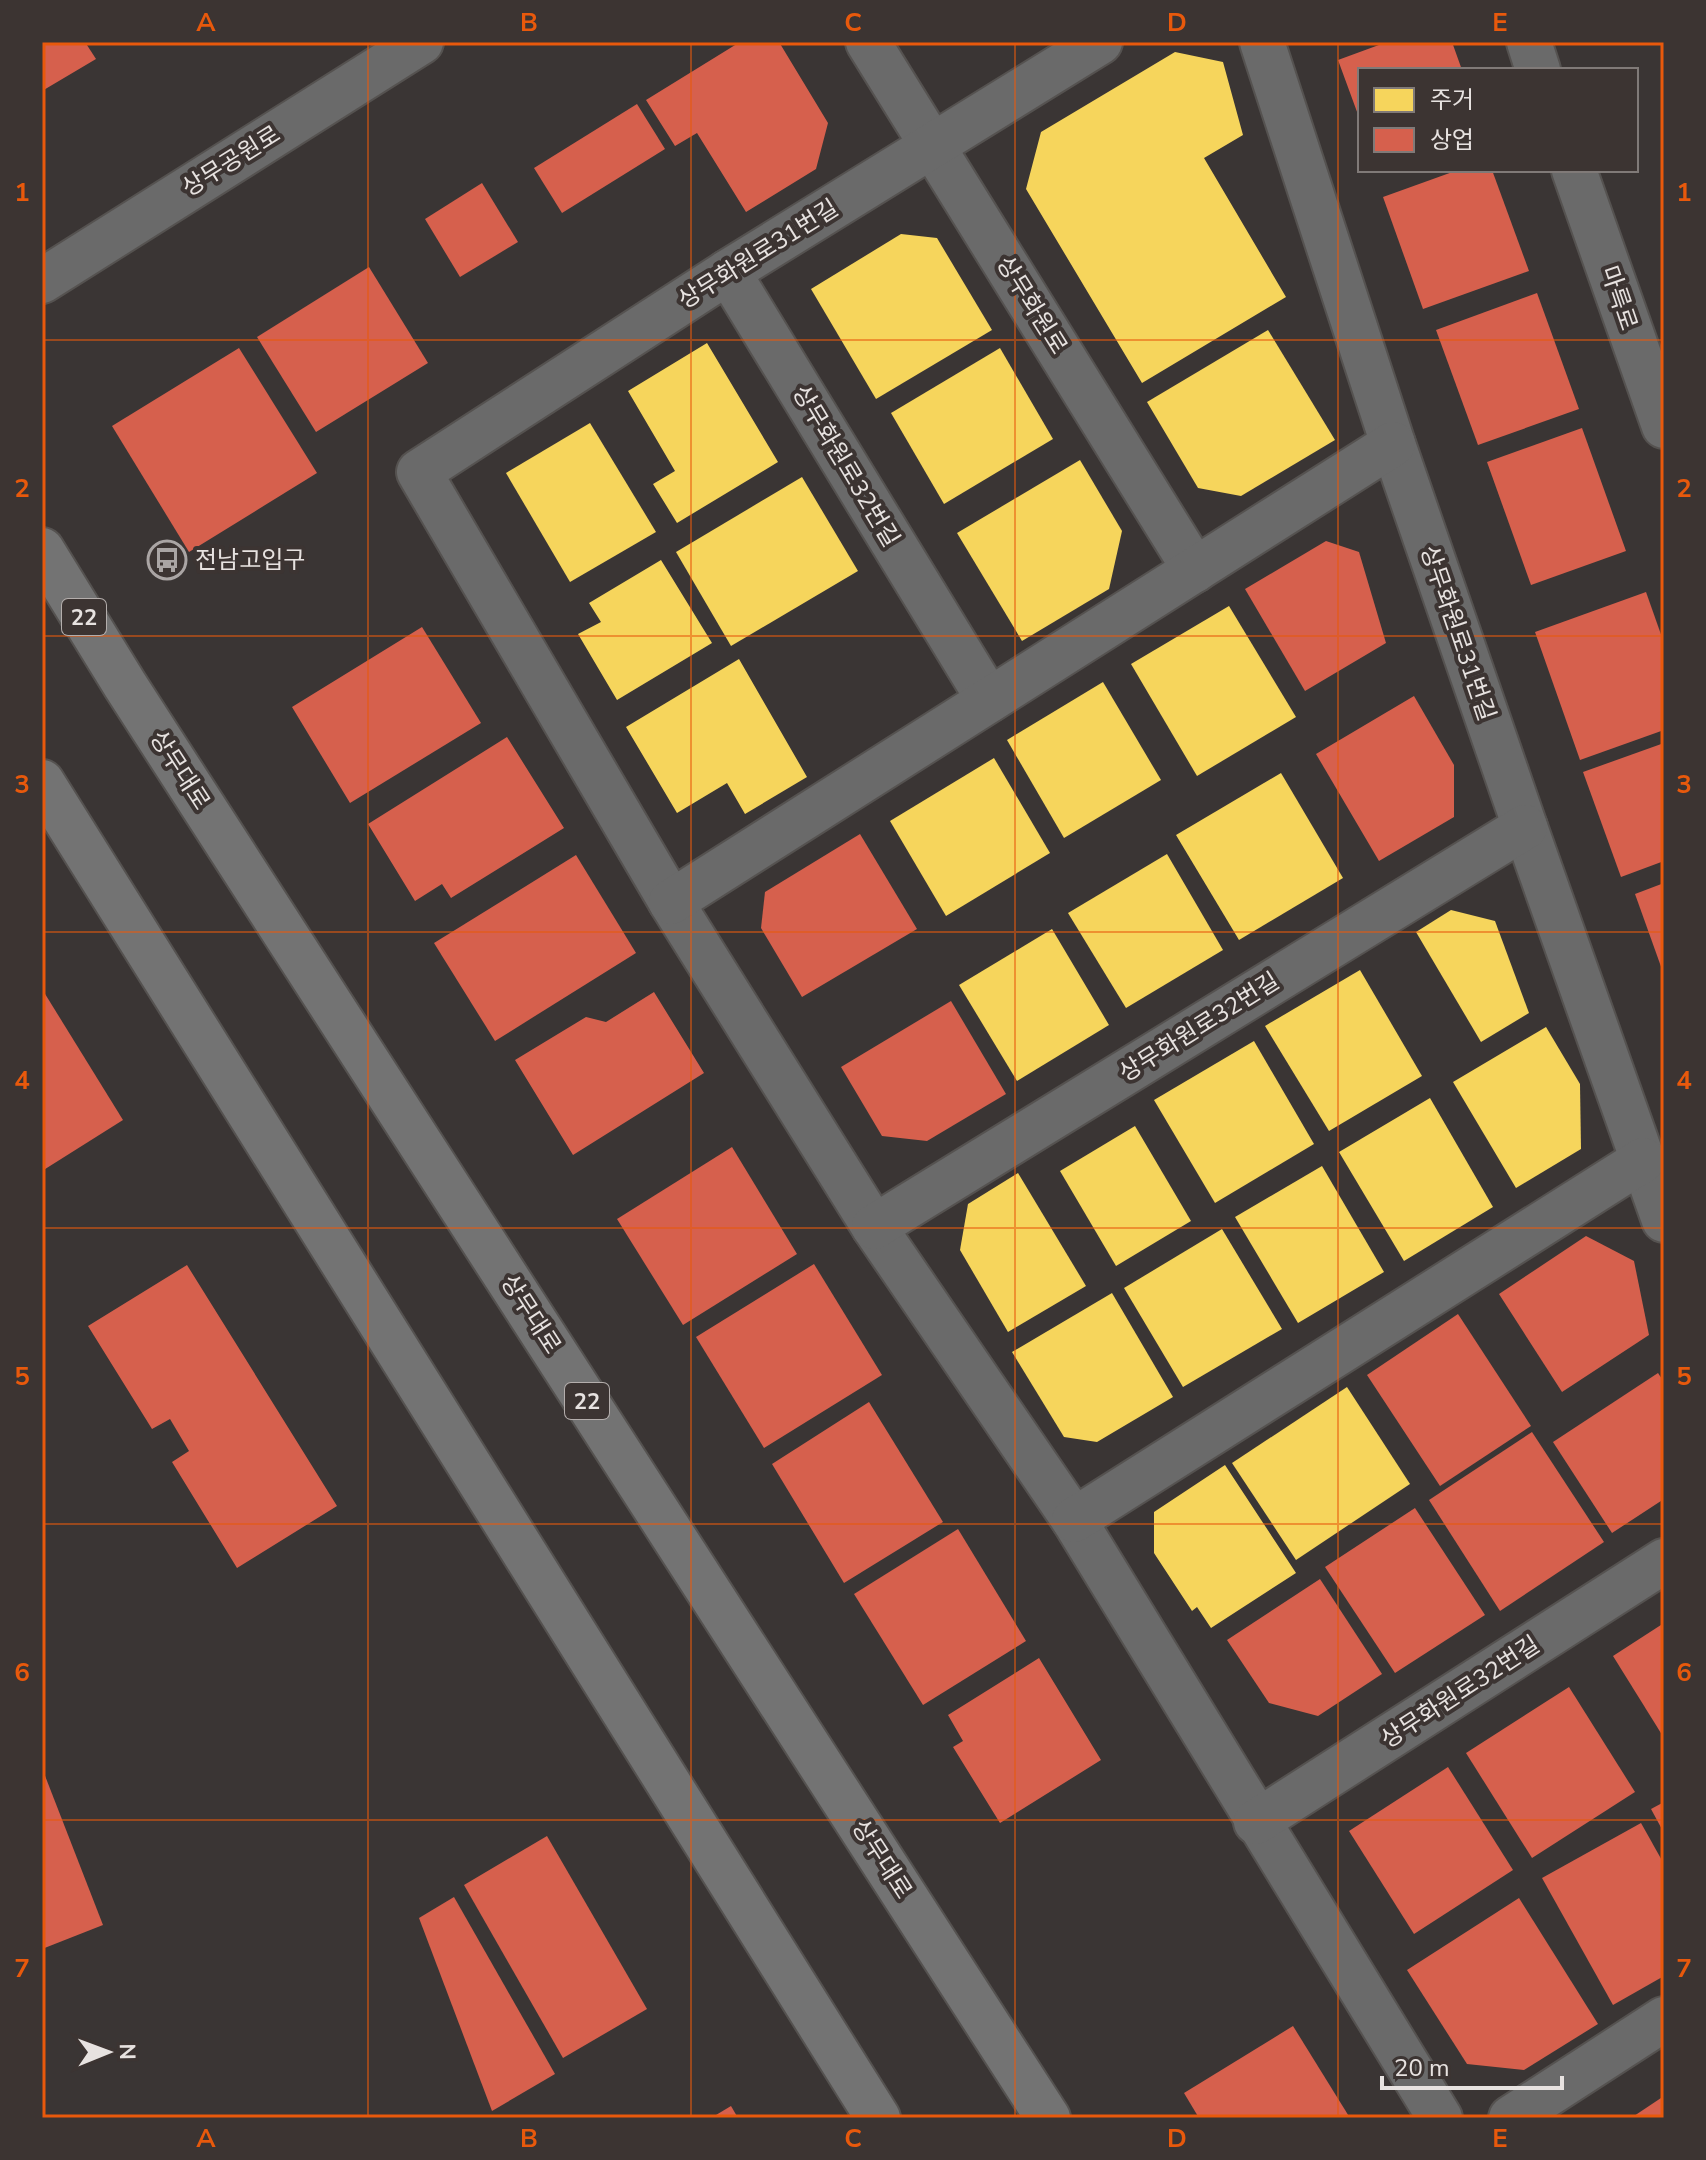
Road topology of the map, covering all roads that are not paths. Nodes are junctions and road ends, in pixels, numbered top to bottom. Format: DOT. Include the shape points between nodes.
graph roads {
  1 [pos="421,42"];
  2 [pos="868,42"];
  3 [pos="1100,42"];
  4 [pos="1262,42"];
  5 [pos="1529,42"];
  6 [pos="1537,68"];
  7 [pos="933,144"];
  8 [pos="1575,172"];
  9 [pos="728,272"];
  10 [pos="42,281"];
  11 [pos="1664,426"];
  12 [pos="1393,444"];
  13 [pos="42,550"];
  14 [pos="1195,570"];
  15 [pos="989,700"];
  16 [pos="42,782"];
  17 [pos="1525,827"];
  18 [pos="671,902"];
  19 [pos="1643,1160"];
  20 [pos="1664,1220"];
  21 [pos="874,1227"];
  22 [pos="1074,1520"];
  23 [pos="1664,1561"];
  24 [pos="1256,1822"];
  25 [pos="1664,2019"];
  26 [pos="878,2118"];
  27 [pos="1048,2118"];
  28 [pos="1440,2118"];
  29 [pos="1511,2118"];
  1 -- 10 [label="street, 상무공원로"];
  2 -- 7 [label="street, 상무화원로"];
  3 -- 7 [label="street, 상무화원로31번길"];
  4 -- 12 [label="street, 상무화원로31번길"];
  5 -- 6 [label="street"];
  7 -- 9 [label="street, 상무화원로31번길"];
  7 -- 14 [label="street, 상무화원로"];
  8 -- 11 [label="street, 마륵로"];
  9 -- 15 [label="street, 상무화원로32번길"];
  9 -- 18 [label="street, 상무화원로31번길" via="419,472"];
  12 -- 14 [label="street"];
  12 -- 17 [label="street, 상무화원로31번길"];
  13 -- 27 [label="main road, 상무대로 / 22"];
  14 -- 15 [label="street"];
  15 -- 18 [label="street"];
  16 -- 26 [label="main road"];
  17 -- 19 [label="street, 상무화원로31번길"];
  17 -- 21 [label="street, 상무화원로32번길"];
  18 -- 21 [label="street"];
  19 -- 20 [label="street, 상무화원로31번길"];
  19 -- 22 [label="street"];
  21 -- 22 [label="street"];
  22 -- 24 [label="street"];
  23 -- 24 [label="street, 상무화원로32번길"];
  24 -- 28 [label="street"];
  25 -- 29 [label="street"];
}
